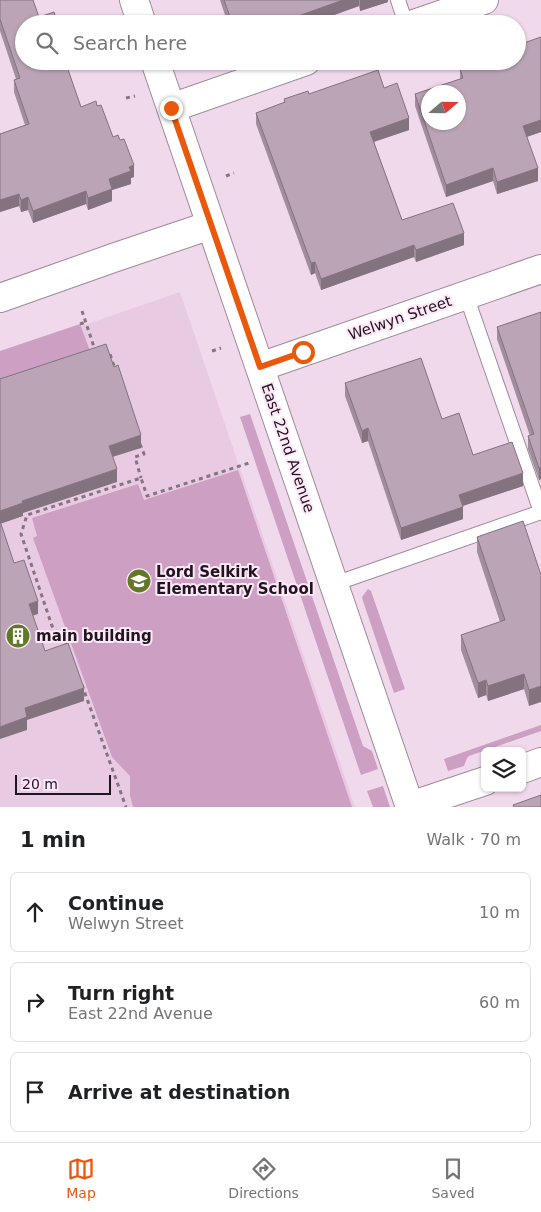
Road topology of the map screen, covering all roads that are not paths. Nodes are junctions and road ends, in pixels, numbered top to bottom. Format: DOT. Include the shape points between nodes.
graph roads {
  1 [pos="134,0"];
  2 [pos="398,0"];
  3 [pos="484,0"];
  4 [pos="139,15"];
  5 [pos="403,15"];
  6 [pos="440,15"];
  7 [pos="158,70"];
  8 [pos="280,70"];
  9 [pos="171,108"];
  10 [pos="211,225"];
  11 [pos="541,268"];
  12 [pos="466,295"];
  13 [pos="0,298"];
  14 [pos="260,367"];
  15 [pos="541,512"];
  16 [pos="334,584"];
  17 [pos="541,762"];
  18 [pos="526,768"];
  19 [pos="481,782"];
  20 [pos="410,807"];
  1 -- 4 [label="street"];
  2 -- 5 [label="lane"];
  3 -- 6 [label="street"];
  7 -- 9 [label="street, East 22nd Avenue"];
  8 -- 9 [label="street"];
  9 -- 10 [label="street, East 22nd Avenue"];
  10 -- 13 [label="street"];
  10 -- 14 [label="street, East 22nd Avenue"];
  11 -- 12 [label="street, Welwyn Street"];
  12 -- 14 [label="street, Welwyn Street"];
  12 -- 15 [label="lane"];
  14 -- 16 [label="street, East 22nd Avenue"];
  15 -- 16 [label="lane"];
  16 -- 20 [label="street, East 22nd Avenue"];
  17 -- 18 [label="street"];
  19 -- 20 [label="street"];
}
